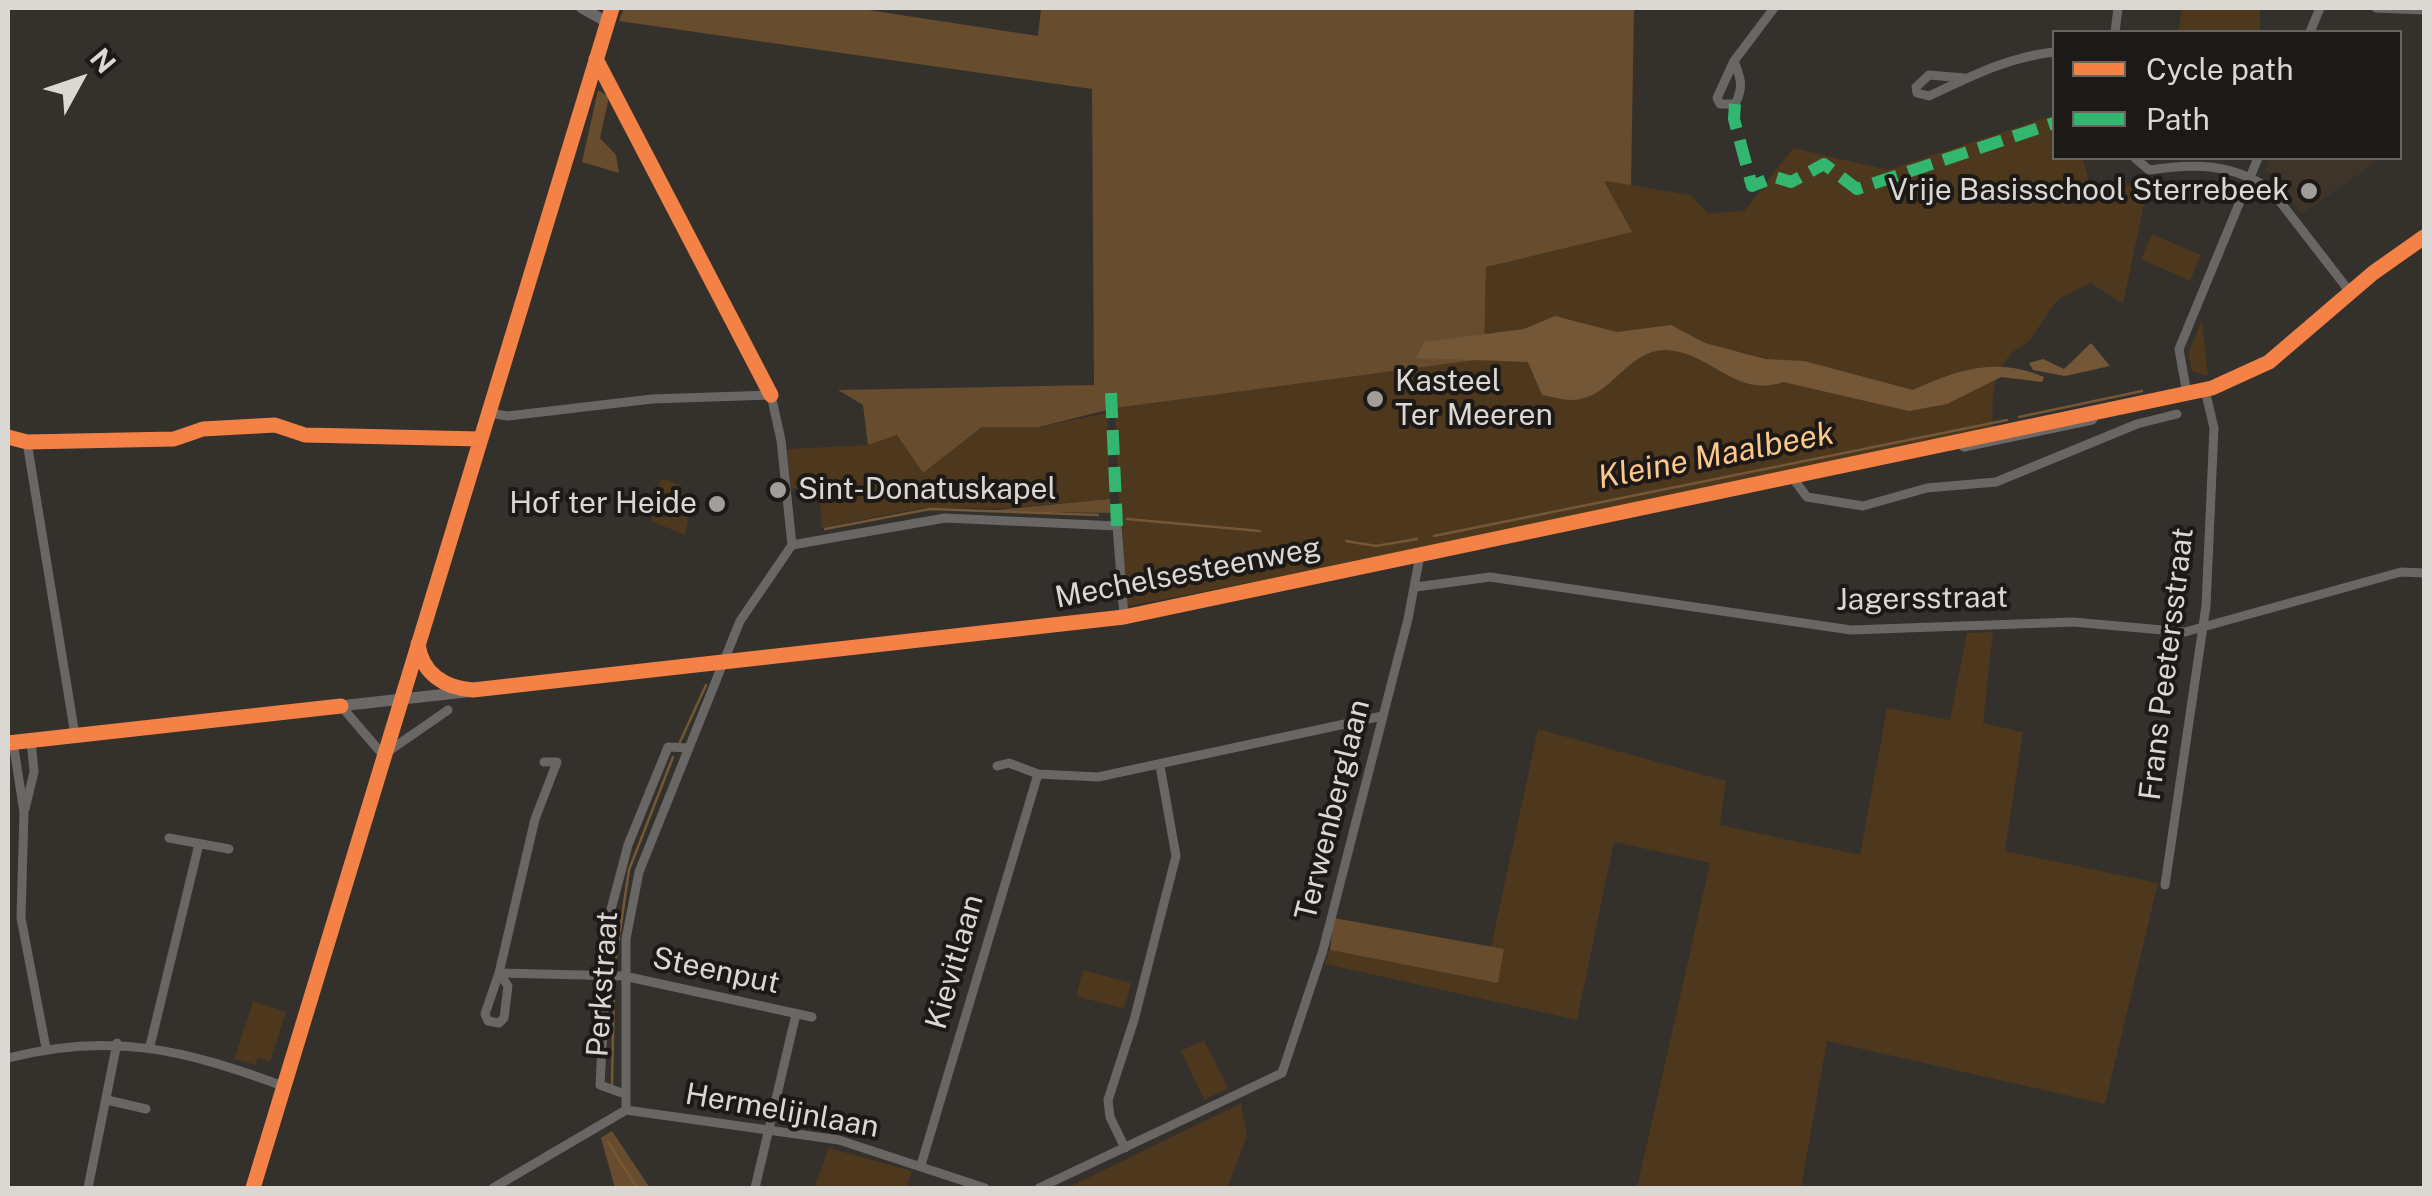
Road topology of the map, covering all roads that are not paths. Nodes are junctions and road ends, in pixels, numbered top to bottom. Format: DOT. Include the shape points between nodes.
graph roads {
  1 [pos="582,8"];
  2 [pos="612,8"];
  3 [pos="1774,8"];
  4 [pos="2376,8"];
  5 [pos="2424,10"];
  6 [pos="608,22"];
  7 [pos="2052,52"];
  8 [pos="1734,61"];
  9 [pos="1964,78"];
  10 [pos="2136,160"];
  11 [pos="2257,160"];
  12 [pos="2249,177"];
  13 [pos="2424,237"];
  14 [pos="2350,292"];
  15 [pos="2205,390"];
  16 [pos="2187,394"];
  17 [pos="488,413"];
  18 [pos="2177,414"];
  19 [pos="480,439"];
  20 [pos="1792,477"];
  21 [pos="792,545"];
  22 [pos="1420,555"];
  23 [pos="2424,573"];
  24 [pos="1416,586"];
  25 [pos="1124,617"];
  26 [pos="2203,625"];
  27 [pos="418,644"];
  28 [pos="723,663"];
  29 [pos="473,690"];
  30 [pos="400,698"];
  31 [pos="341,706"];
  32 [pos="448,710"];
  33 [pos="1382,716"];
  34 [pos="75,735"];
  35 [pos="31,740"];
  36 [pos="10,742"];
  37 [pos="689,748"];
  38 [pos="383,755"];
  39 [pos="544,762"];
  40 [pos="997,766"];
  41 [pos="1160,766"];
  42 [pos="1038,774"];
  43 [pos="24,812"];
  44 [pos="169,838"];
  45 [pos="199,844"];
  46 [pos="229,849"];
  47 [pos="8,880"];
  48 [pos="22,881"];
  49 [pos="2165,885"];
  50 [pos="500,973"];
  51 [pos="603,975"];
  52 [pos="624,976"];
  53 [pos="796,1014"];
  54 [pos="812,1018"];
  55 [pos="117,1043"];
  56 [pos="150,1046"];
  57 [pos="46,1048"];
  58 [pos="8,1058"];
  59 [pos="283,1086"];
  60 [pos="622,1092"];
  61 [pos="107,1100"];
  62 [pos="146,1109"];
  63 [pos="626,1110"];
  64 [pos="769,1134"];
  65 [pos="1125,1148"];
  66 [pos="921,1165"];
  67 [pos="88,1188"];
  68 [pos="253,1188"];
  69 [pos="493,1188"];
  70 [pos="756,1188"];
  71 [pos="985,1188"];
  72 [pos="1040,1188"];
  1 -- 6 [label="main road"];
  2 -- 6 [label="main road"];
  3 -- 8 [label="street"];
  4 -- 5 [label="street"];
  6 -- 17 [label="main road"];
  7 -- 9 [label="street"];
  9 -- 9 [label="street" via="1928,76 1917,93 1929,96"];
  10 -- 12 [label="street" via="2142,168 2202,164"];
  11 -- 12 [label="street"];
  12 -- 14 [label="street" via="2271,190"];
  12 -- 16 [label="street" via="2179,348"];
  13 -- 14 [label="main road, Mechelsesteenweg"];
  14 -- 15 [label="main road, Mechelsesteenweg" via="2269,362"];
  15 -- 16 [label="main road, Mechelsesteenweg"];
  15 -- 26 [label="street, Frans Peetersstraat" via="2214,428"];
  16 -- 20 [label="main road, Mechelsesteenweg" via="2075,425"];
  17 -- 19 [label="main road"];
  17 -- 21 [label="street" via="771,395"];
  18 -- 20 [label="street" via="2008,478 1927,488 1863,506 1809,498"];
  19 -- 27 [label="main road"];
  19 -- 34 [label="street" via="305,435 275,425 203,428 174,439 27,442"];
  20 -- 22 [label="main road, Mechelsesteenweg"];
  21 -- 25 [label="street" via="945,518 1116,526"];
  21 -- 28 [label="street, Perkstraat" via="744,616"];
  22 -- 24 [label="street, Terwenberglaan"];
  22 -- 25 [label="main road, Mechelsesteenweg"];
  23 -- 26 [label="street, Jagersstraat" via="2401,572"];
  24 -- 26 [label="street, Jagersstraat" via="1490,577 1851,630 2073,622 2185,632"];
  24 -- 33 [label="street, Terwenberglaan"];
  25 -- 28 [label="main road, Mechelsesteenweg"];
  26 -- 49 [label="street, Frans Peetersstraat"];
  27 -- 29 [label="main road" via="421,660 442,684"];
  27 -- 30 [label="main road"];
  28 -- 29 [label="main road, Mechelsesteenweg"];
  28 -- 37 [label="street, Perkstraat"];
  29 -- 30 [label="main road, Mechelsesteenweg"];
  30 -- 31 [label="main road, Mechelsesteenweg"];
  30 -- 38 [label="street"];
  31 -- 34 [label="main road, Mechelsesteenweg"];
  31 -- 38 [label="street"];
  32 -- 38 [label="street"];
  33 -- 41 [label="street"];
  33 -- 65 [label="street, Terwenberglaan" via="1322,950 1282,1073"];
  34 -- 35 [label="main road, Mechelsesteenweg"];
  35 -- 36 [label="main road, Mechelsesteenweg"];
  35 -- 43 [label="street" via="34,772"];
  36 -- 43 [label="street"];
  37 -- 51 [label="street" via="668,747 639,816 609,918"];
  37 -- 52 [label="street, Perkstraat" via="639,872"];
  38 -- 59 [label="street"];
  39 -- 50 [label="street" via="557,762 535,820"];
  40 -- 42 [label="street" via="1009,763"];
  41 -- 42 [label="street" via="1098,776"];
  41 -- 65 [label="street" via="1176,856 1108,1100"];
  42 -- 66 [label="street, Kievitlaan"];
  43 -- 48 [label="street"];
  44 -- 45 [label="street"];
  45 -- 46 [label="street"];
  45 -- 56 [label="street"];
  47 -- 48 [label="street"];
  48 -- 57 [label="street" via="26,955"];
  50 -- 50 [label="street" via="486,1014 499,1023 508,986"];
  50 -- 51 [label="street, Steenput"];
  51 -- 52 [label="street, Steenput"];
  51 -- 60 [label="street" via="600,1085"];
  52 -- 53 [label="street, Steenput"];
  52 -- 60 [label="street, Perkstraat"];
  53 -- 54 [label="street, Steenput"];
  53 -- 64 [label="street, Steenput"];
  55 -- 56 [label="street"];
  55 -- 57 [label="street"];
  55 -- 61 [label="street"];
  56 -- 59 [label="street"];
  57 -- 58 [label="street"];
  59 -- 68 [label="street"];
  60 -- 63 [label="street, Perkstraat"];
  61 -- 62 [label="street"];
  61 -- 67 [label="street"];
  63 -- 64 [label="street, Hermelijnlaan"];
  63 -- 69 [label="street"];
  64 -- 66 [label="street, Hermelijnlaan" via="839,1140"];
  64 -- 70 [label="street, Steenput"];
  65 -- 72 [label="street"];
  66 -- 71 [label="street, Hermelijnlaan"];
}
